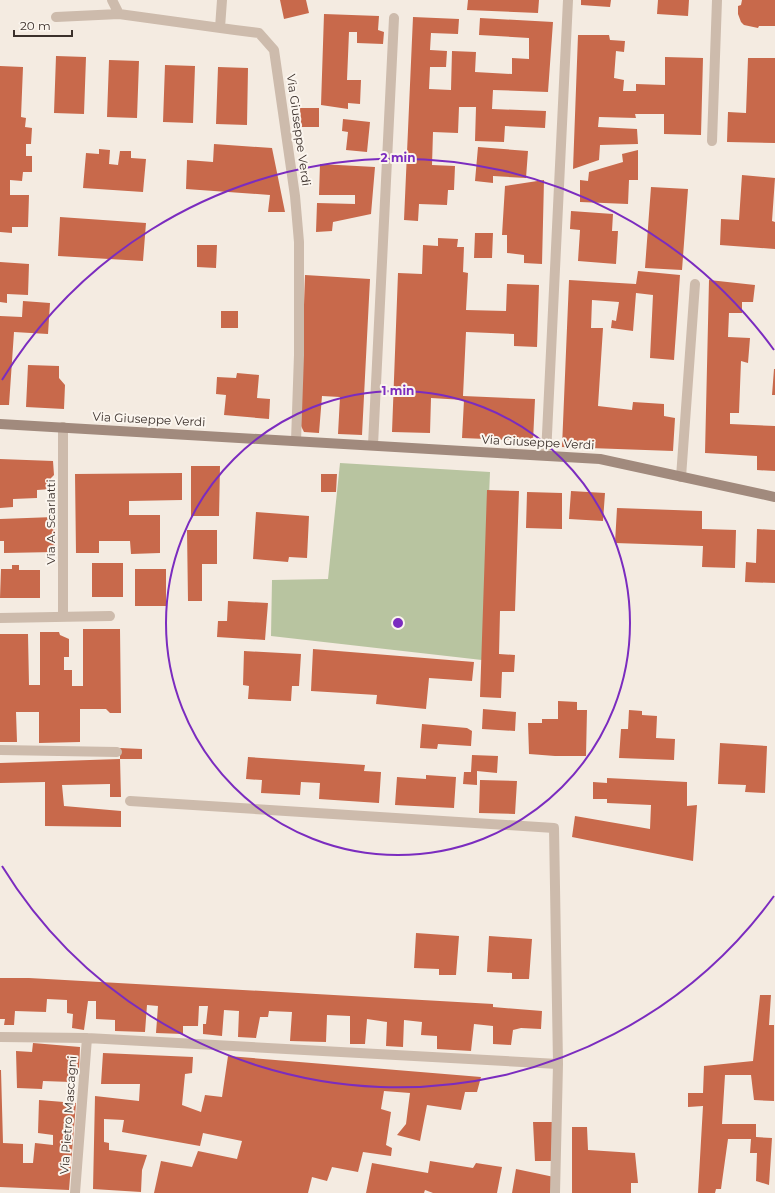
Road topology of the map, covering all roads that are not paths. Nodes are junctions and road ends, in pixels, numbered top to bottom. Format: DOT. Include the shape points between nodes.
graph roads {
  1 [pos="112,0"];
  2 [pos="222,0"];
  3 [pos="568,0"];
  4 [pos="717,0"];
  5 [pos="119,14"];
  6 [pos="56,17"];
  7 [pos="394,18"];
  8 [pos="220,28"];
  9 [pos="712,141"];
  10 [pos="695,284"];
  11 [pos="0,424"];
  12 [pos="63,427"];
  13 [pos="296,441"];
  14 [pos="373,445"];
  15 [pos="546,455"];
  16 [pos="681,477"];
  17 [pos="775,497"];
  18 [pos="110,616"];
  19 [pos="63,617"];
  20 [pos="0,618"];
  21 [pos="0,750"];
  22 [pos="117,752"];
  23 [pos="130,801"];
  24 [pos="0,1037"];
  25 [pos="87,1038"];
  26 [pos="558,1064"];
  27 [pos="75,1193"];
  28 [pos="555,1193"];
  1 -- 5 [label="street"];
  2 -- 8 [label="street"];
  3 -- 15 [label="street"];
  4 -- 9 [label="street"];
  5 -- 6 [label="street, Via Giuseppe Verdi"];
  5 -- 8 [label="street, Via Giuseppe Verdi"];
  7 -- 14 [label="street"];
  8 -- 13 [label="street, Via Giuseppe Verdi" via="259,33 274,50 299,242"];
  10 -- 16 [label="street"];
  11 -- 12 [label="street, Via Giuseppe Verdi"];
  12 -- 13 [label="street, Via Giuseppe Verdi"];
  12 -- 19 [label="street, Via A. Scarlatti"];
  13 -- 14 [label="street, Via Giuseppe Verdi"];
  14 -- 15 [label="street, Via Giuseppe Verdi"];
  15 -- 16 [label="street, Via Giuseppe Verdi" via="600,459"];
  16 -- 17 [label="street, Via Giuseppe Verdi"];
  18 -- 19 [label="street"];
  19 -- 20 [label="street"];
  21 -- 22 [label="street"];
  23 -- 26 [label="street" via="554,828"];
  24 -- 25 [label="street"];
  25 -- 26 [label="street"];
  25 -- 27 [label="street, Via Pietro Mascagni"];
  26 -- 28 [label="street"];
}
